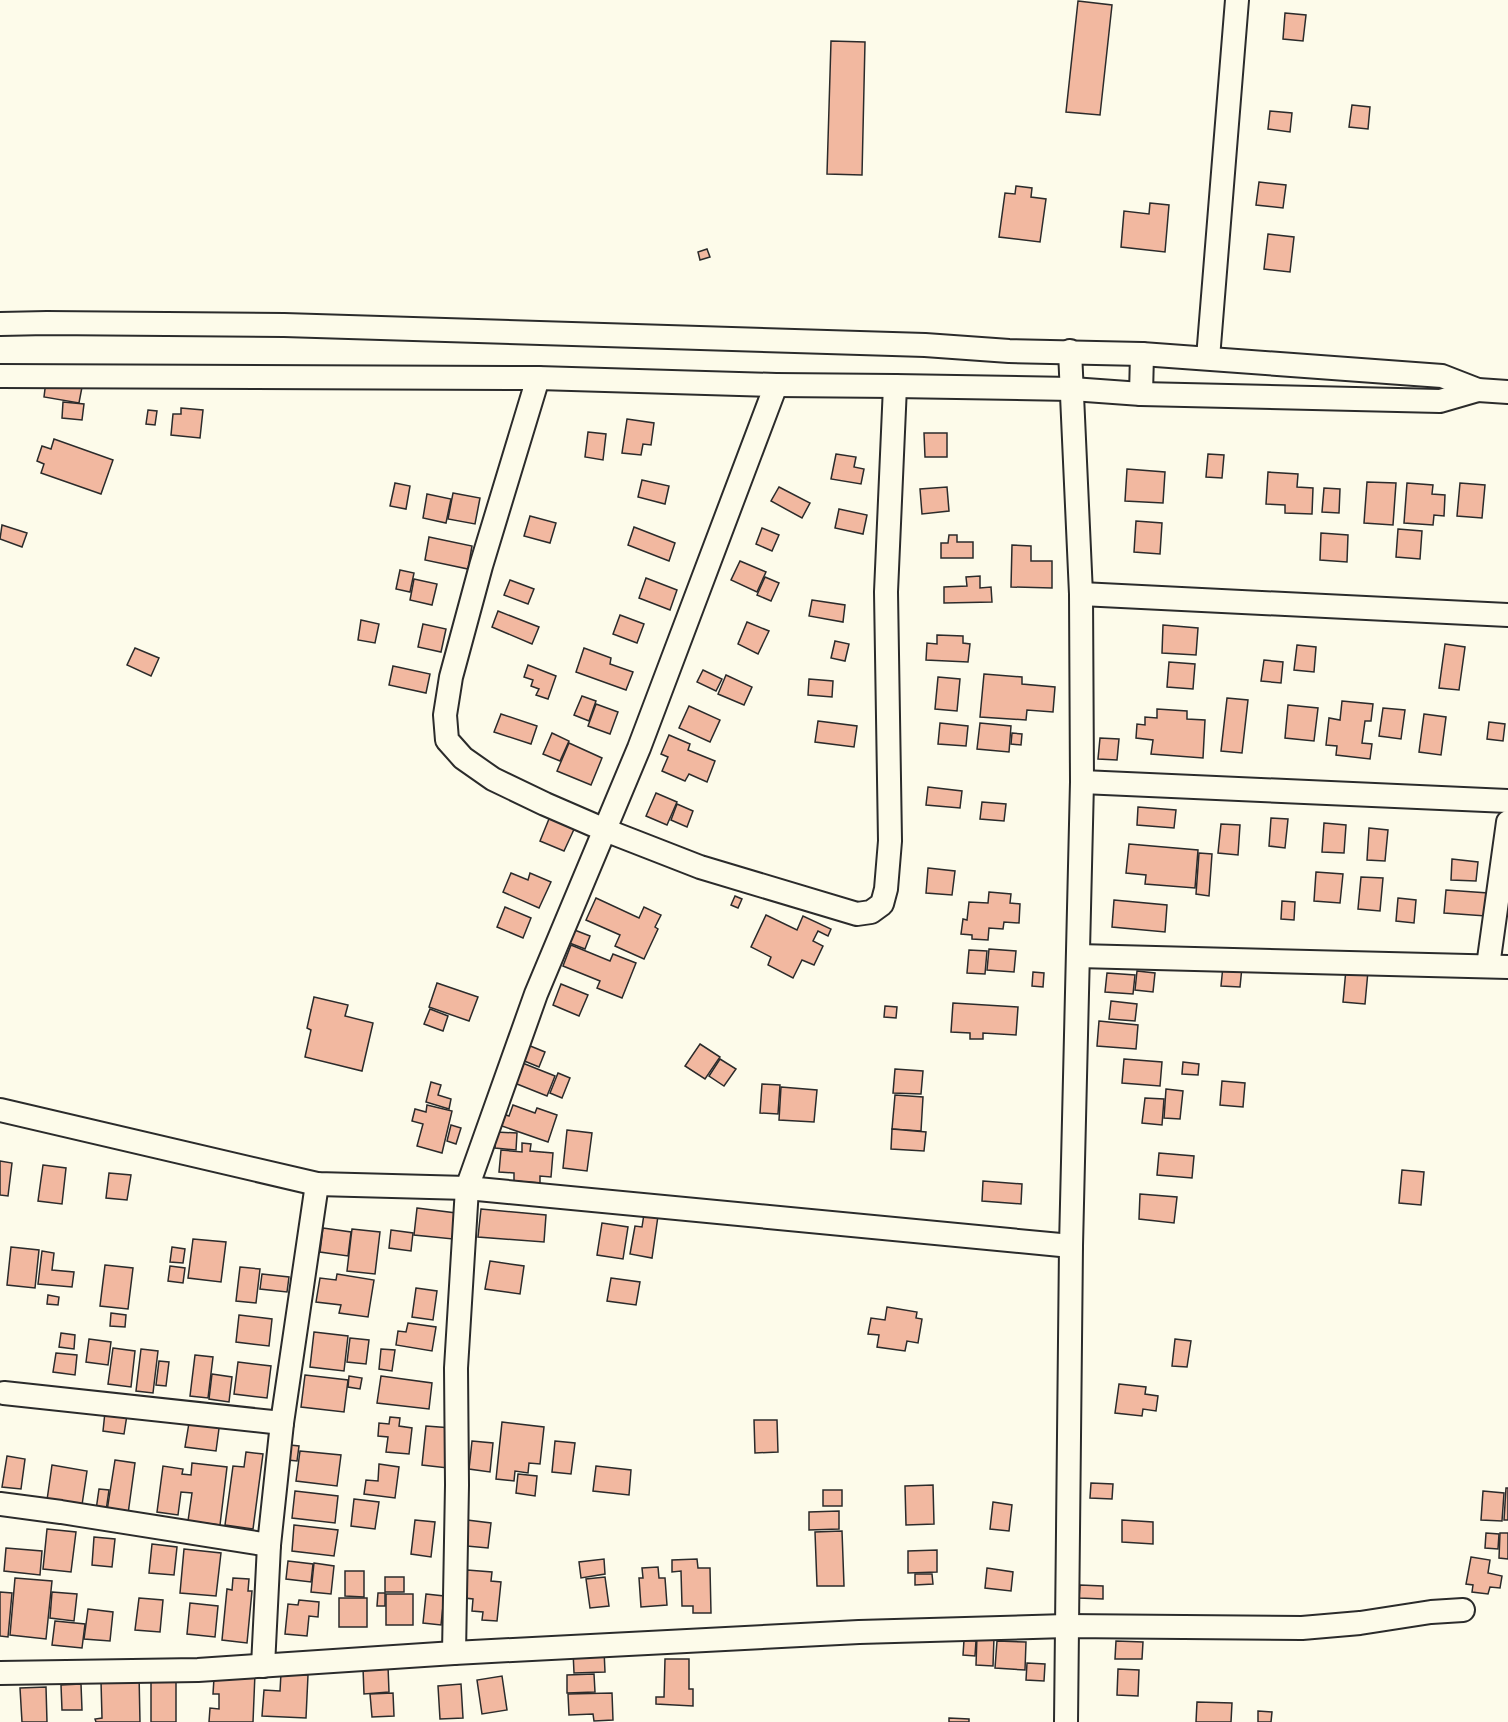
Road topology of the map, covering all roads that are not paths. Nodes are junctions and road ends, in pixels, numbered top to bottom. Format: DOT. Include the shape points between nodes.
graph roads {
  1 [pos="1237,0"];
  2 [pos="0,324"];
  3 [pos="1070,351"];
  4 [pos="1142,354"];
  5 [pos="1208,358"];
  6 [pos="0,376"];
  7 [pos="538,378"];
  8 [pos="776,385"];
  9 [pos="895,386"];
  10 [pos="1072,389"];
  11 [pos="1478,390"];
  12 [pos="1508,392"];
  13 [pos="1141,394"];
  14 [pos="1081,594"];
  15 [pos="1508,615"];
  16 [pos="1082,782"];
  17 [pos="1508,801"];
  18 [pos="1508,822"];
  19 [pos="605,830"];
  20 [pos="1078,956"];
  21 [pos="1498,967"];
  22 [pos="0,1110"];
  23 [pos="317,1184"];
  24 [pos="467,1188"];
  25 [pos="1071,1246"];
  26 [pos="4,1393"];
  27 [pos="282,1423"];
  28 [pos="0,1504"];
  29 [pos="269,1545"];
  30 [pos="1463,1610"];
  31 [pos="1066,1626"];
  32 [pos="454,1653"];
  33 [pos="263,1666"];
  34 [pos="0,1673"];
  35 [pos="1066,1722"];
  1 -- 5 [label="street"];
  2 -- 3 [label="street" via="284,325"];
  3 -- 4 [label="street"];
  3 -- 10 [label="street"];
  4 -- 5 [label="street"];
  4 -- 13 [label="street"];
  5 -- 11 [label="street" via="1442,376"];
  6 -- 7 [label="street"];
  7 -- 8 [label="street"];
  7 -- 19 [label="street" via="451,677 445,715 447,740 462,758 493,779"];
  8 -- 9 [label="street"];
  8 -- 19 [label="street"];
  9 -- 10 [label="street"];
  9 -- 19 [label="street" via="886,592 890,841 882,904 871,912 857,914 700,867"];
  10 -- 13 [label="street"];
  10 -- 14 [label="street"];
  11 -- 12 [label="street"];
  11 -- 13 [label="street" via="1440,401"];
  14 -- 15 [label="street"];
  14 -- 16 [label="street"];
  16 -- 17 [label="street"];
  16 -- 20 [label="street"];
  18 -- 21 [label="street"];
  19 -- 24 [label="street" via="536,994"];
  20 -- 21 [label="street"];
  20 -- 25 [label="street"];
  22 -- 23 [label="street"];
  23 -- 24 [label="street"];
  23 -- 27 [label="street"];
  24 -- 25 [label="street"];
  24 -- 32 [label="street" via="456,1368"];
  25 -- 31 [label="street"];
  26 -- 27 [label="street"];
  27 -- 29 [label="street"];
  28 -- 29 [label="street"];
  29 -- 33 [label="street"];
  30 -- 31 [label="street" via="1302,1628"];
  31 -- 32 [label="street" via="859,1632"];
  31 -- 35 [label="street"];
  32 -- 33 [label="street"];
  33 -- 34 [label="street"];
}
